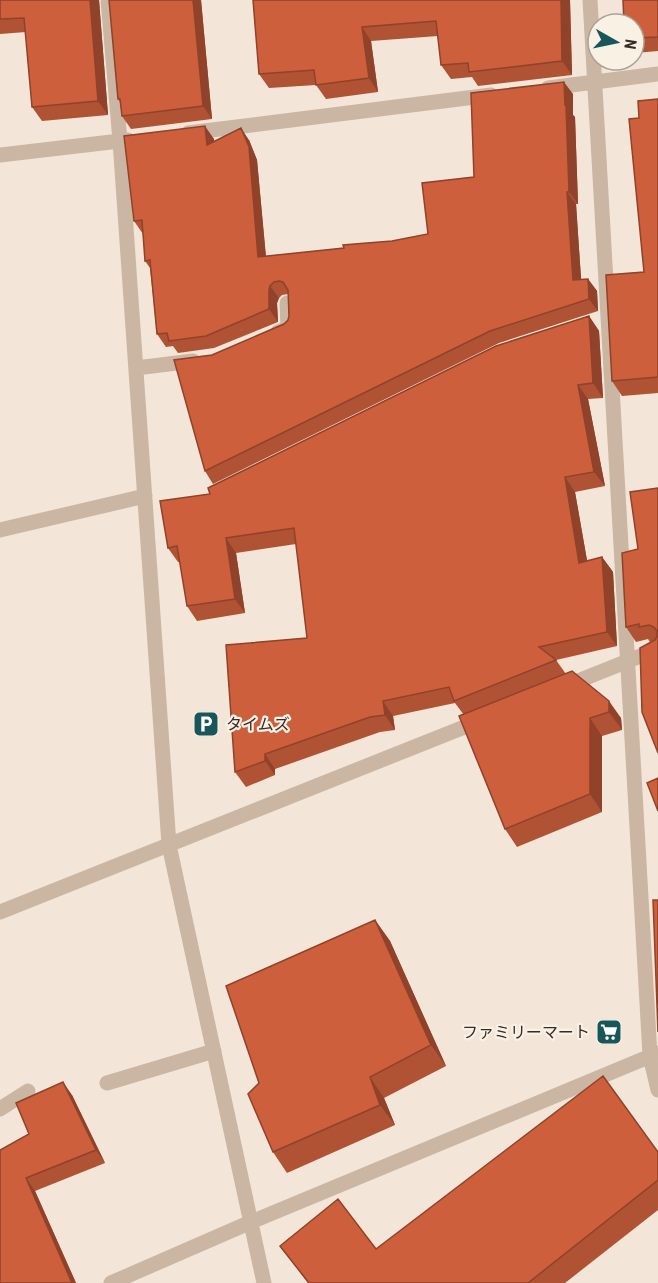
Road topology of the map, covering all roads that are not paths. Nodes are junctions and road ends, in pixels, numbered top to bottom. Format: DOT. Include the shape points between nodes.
graph roads {
  1 [pos="108,0"];
  2 [pos="590,0"];
  3 [pos="658,74"];
  4 [pos="595,82"];
  5 [pos="535,90"];
  6 [pos="500,94"];
  7 [pos="179,134"];
  8 [pos="144,138"];
  9 [pos="120,141"];
  10 [pos="0,155"];
  11 [pos="287,303"];
  12 [pos="608,318"];
  13 [pos="590,324"];
  14 [pos="268,336"];
  15 [pos="205,359"];
  16 [pos="136,368"];
  17 [pos="149,505"];
  18 [pos="0,530"];
  19 [pos="658,650"];
  20 [pos="627,662"];
  21 [pos="550,692"];
  22 [pos="496,714"];
  23 [pos="169,845"];
  24 [pos="0,912"];
  25 [pos="214,1051"];
  26 [pos="654,1055"];
  27 [pos="106,1083"];
  28 [pos="658,1090"];
  29 [pos="28,1091"];
  30 [pos="0,1109"];
  31 [pos="251,1222"];
  32 [pos="111,1283"];
  33 [pos="264,1283"];
  1 -- 9 [label="street"];
  2 -- 4 [label="street"];
  3 -- 4 [label="street"];
  4 -- 5 [label="street"];
  4 -- 12 [label="street"];
  6 -- 7 [label="street"];
  8 -- 9 [label="street"];
  9 -- 10 [label="street"];
  9 -- 16 [label="street"];
  11 -- 14 [label="street" via="288,328"];
  12 -- 13 [label="street"];
  12 -- 20 [label="street"];
  15 -- 16 [label="street"];
  16 -- 17 [label="street"];
  17 -- 18 [label="street"];
  17 -- 23 [label="street"];
  19 -- 20 [label="street"];
  20 -- 21 [label="street"];
  20 -- 26 [label="street"];
  22 -- 23 [label="street"];
  23 -- 24 [label="street"];
  23 -- 25 [label="street"];
  25 -- 27 [label="street"];
  25 -- 31 [label="street"];
  26 -- 28 [label="street"];
  26 -- 31 [label="street"];
  29 -- 30 [label="street"];
  31 -- 32 [label="street"];
  31 -- 33 [label="street"];
}
